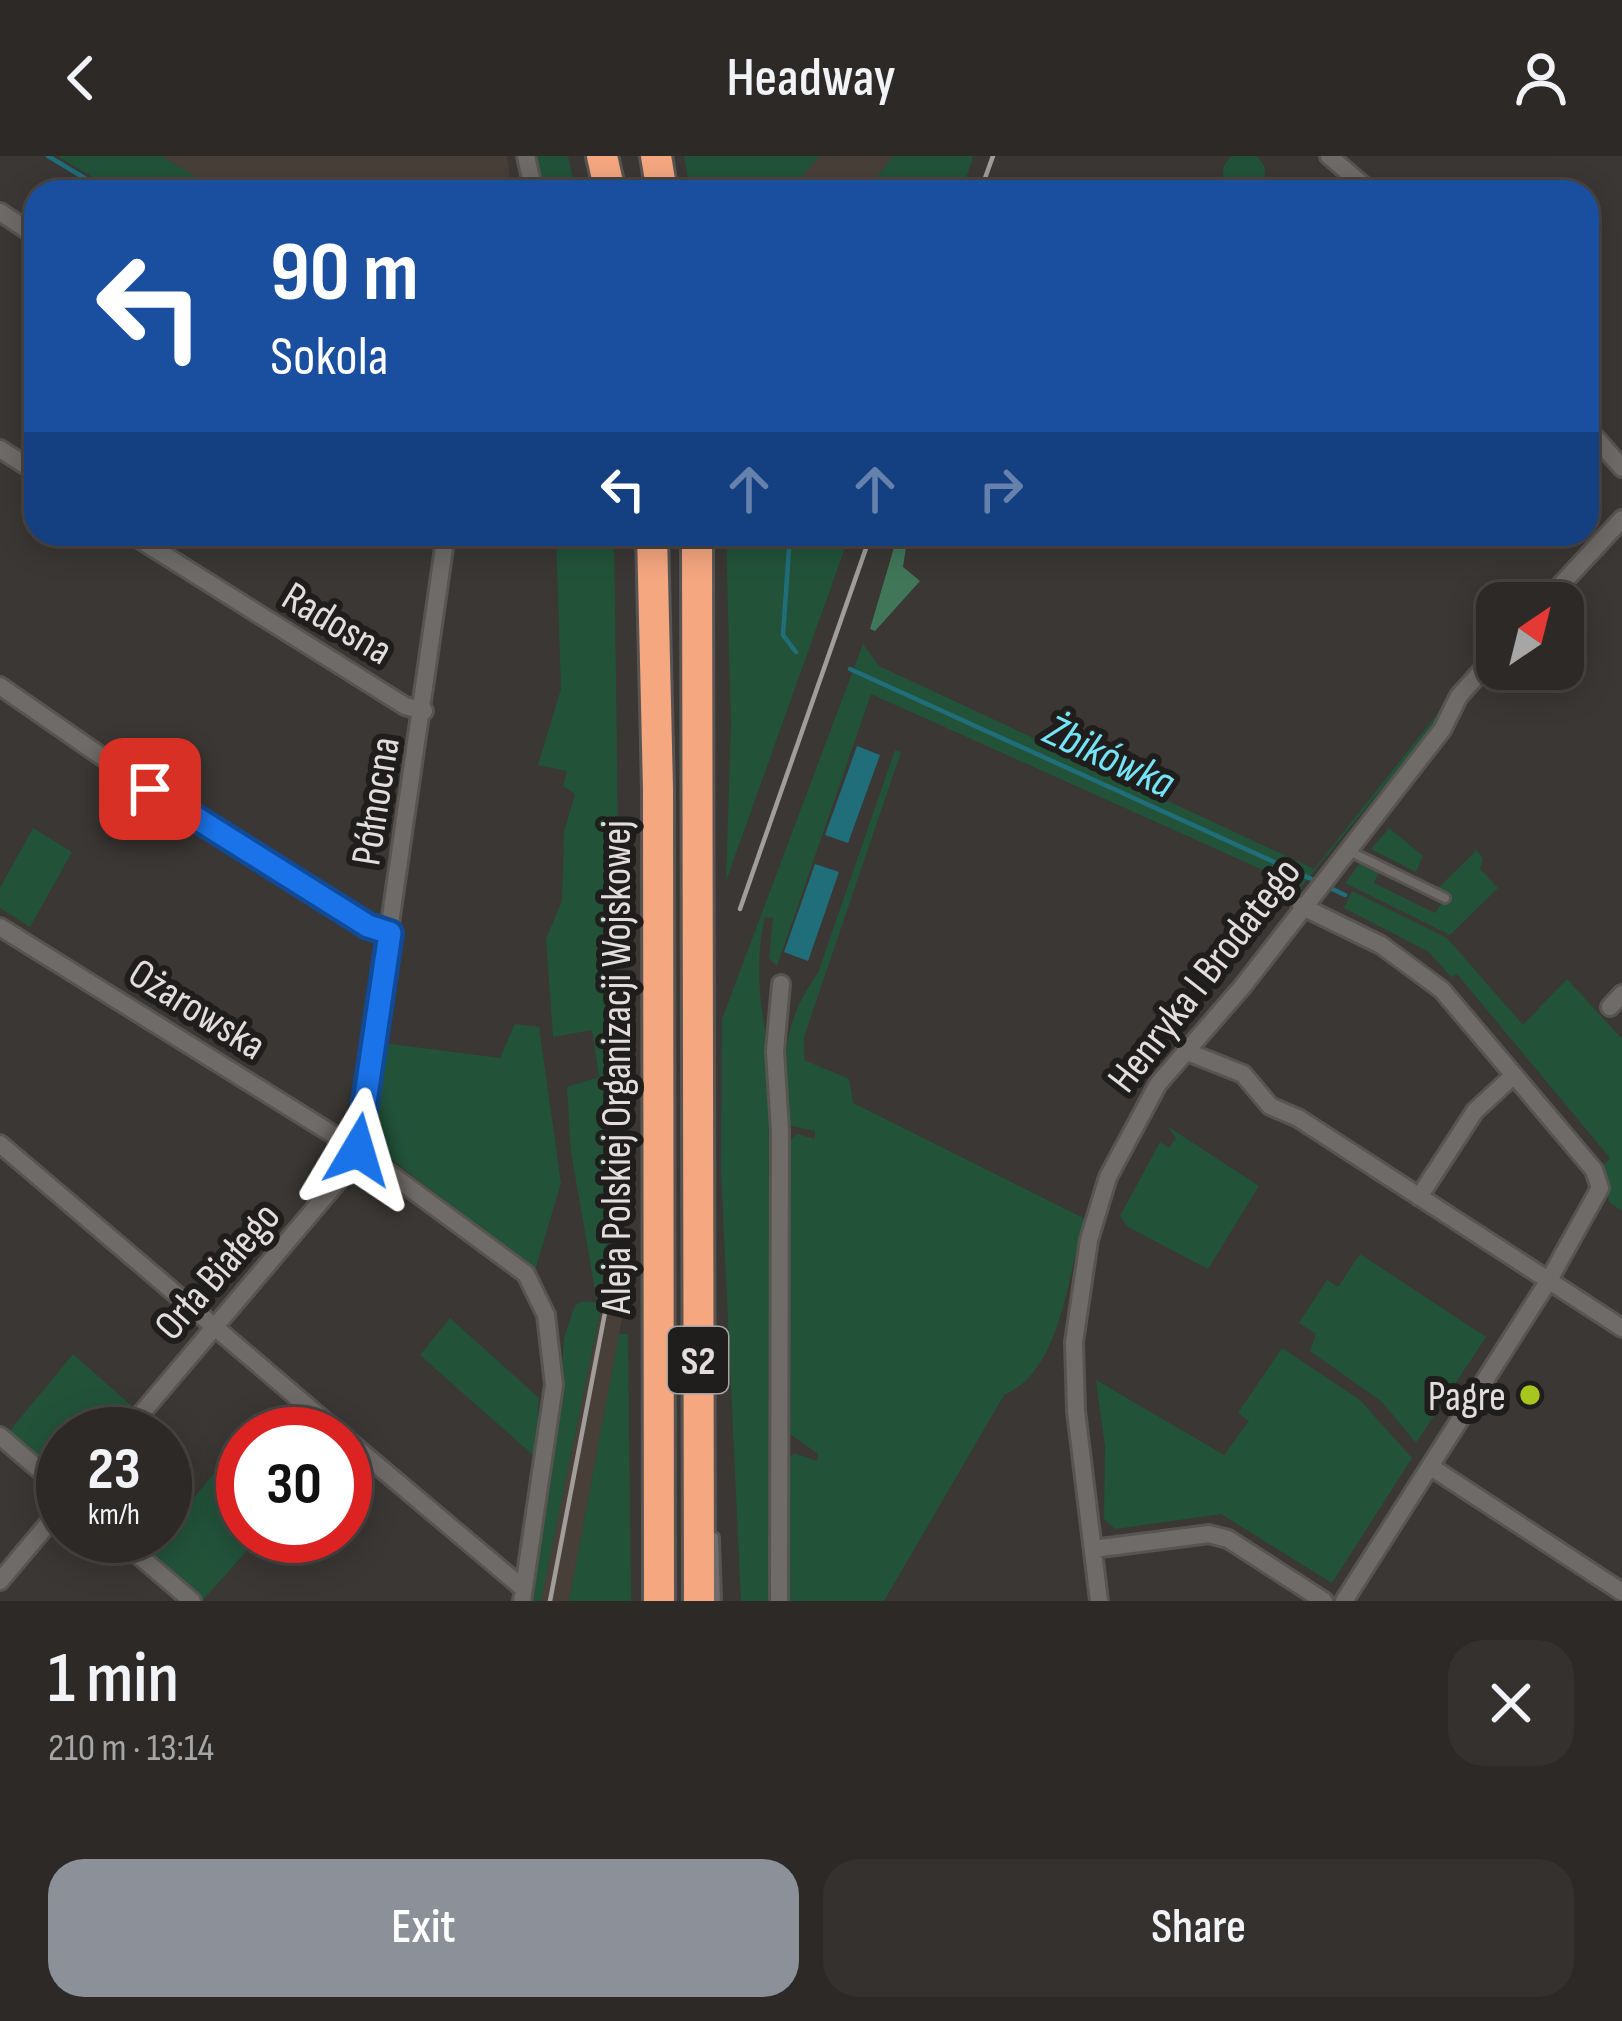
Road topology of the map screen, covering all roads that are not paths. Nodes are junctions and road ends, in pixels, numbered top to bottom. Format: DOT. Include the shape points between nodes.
graph roads {
  1 [pos="1329,156"];
  2 [pos="1357,180"];
  3 [pos="1599,442"];
  4 [pos="1622,468"];
  5 [pos="1622,519"];
  6 [pos="1599,544"];
  7 [pos="149,546"];
  8 [pos="445,546"];
  9 [pos="652,546"];
  10 [pos="698,546"];
  11 [pos="1597,546"];
  12 [pos="1564,582"];
  13 [pos="1476,681"];
  14 [pos="0,686"];
  15 [pos="424,711"];
  16 [pos="1346,849"];
  17 [pos="1445,898"];
  18 [pos="1306,899"];
  19 [pos="0,926"];
  20 [pos="390,933"];
  21 [pos="781,984"];
  22 [pos="1185,1051"];
  23 [pos="1514,1076"];
  24 [pos="0,1144"];
  25 [pos="358,1150"];
  26 [pos="1419,1197"];
  27 [pos="1549,1280"];
  28 [pos="214,1328"];
  29 [pos="1622,1328"];
  30 [pos="698,1354"];
  31 [pos="147,1407"];
  32 [pos="308,1407"];
  33 [pos="0,1436"];
  34 [pos="712,1450"];
  35 [pos="372,1462"];
  36 [pos="36,1467"];
  37 [pos="1431,1467"];
  38 [pos="713,1531"];
  39 [pos="36,1538"];
  40 [pos="1093,1549"];
  41 [pos="148,1563"];
  42 [pos="1621,1568"];
  43 [pos="0,1581"];
  44 [pos="1616,1588"];
  45 [pos="523,1595"];
  46 [pos="192,1601"];
  47 [pos="658,1601"];
  48 [pos="699,1601"];
  49 [pos="720,1601"];
  50 [pos="779,1601"];
  51 [pos="1099,1601"];
  52 [pos="1324,1601"];
  53 [pos="1344,1601"];
  1 -- 2 [label="street"];
  3 -- 4 [label="street"];
  5 -- 6 [label="street"];
  7 -- 15 [label="street, Radosna"];
  8 -- 15 [label="street, Północna"];
  9 -- 47 [label="highway, Aleja Polskiej Organizacji Wojskowej / S2"];
  10 -- 30 [label="highway, Aleja Polskiej Organizacji Wojskowej / S2"];
  11 -- 12 [label="street"];
  13 -- 16 [label="street, Henryka I Brodatego"];
  14 -- 20 [label="street" via="229,839"];
  15 -- 20 [label="street, Północna"];
  16 -- 17 [label="lane"];
  16 -- 18 [label="street, Henryka I Brodatego"];
  18 -- 22 [label="street, Henryka I Brodatego"];
  18 -- 23 [label="street" via="1430,980"];
  19 -- 25 [label="street, Ożarowska"];
  20 -- 25 [label="street, Północna"];
  21 -- 50 [label="street"];
  22 -- 26 [label="street" via="1243,1074 1270,1106"];
  22 -- 40 [label="street, Henryka I Brodatego" via="1121,1145 1085,1259 1074,1342"];
  23 -- 26 [label="street" via="1475,1111"];
  23 -- 27 [label="street" via="1594,1170 1600,1188"];
  24 -- 28 [label="street"];
  25 -- 28 [label="street, Orła Białego"];
  25 -- 45 [label="street, Ożarowska" via="526,1274 546,1315 550,1433"];
  26 -- 27 [label="street"];
  27 -- 29 [label="street"];
  27 -- 37 [label="street"];
  28 -- 31 [label="street, Orła Białego"];
  28 -- 32 [label="street"];
  30 -- 34 [label="lane"];
  30 -- 48 [label="highway, Aleja Polskiej Organizacji Wojskowej / S2"];
  33 -- 36 [label="street"];
  35 -- 45 [label="street"];
  37 -- 44 [label="street"];
  37 -- 53 [label="street"];
  38 -- 49 [label="lane"];
  39 -- 43 [label="street"];
  40 -- 51 [label="street, Henryka I Brodatego"];
  40 -- 52 [label="street" via="1210,1534"];
  41 -- 46 [label="street"];
  42 -- 44 [label="street"];
}
